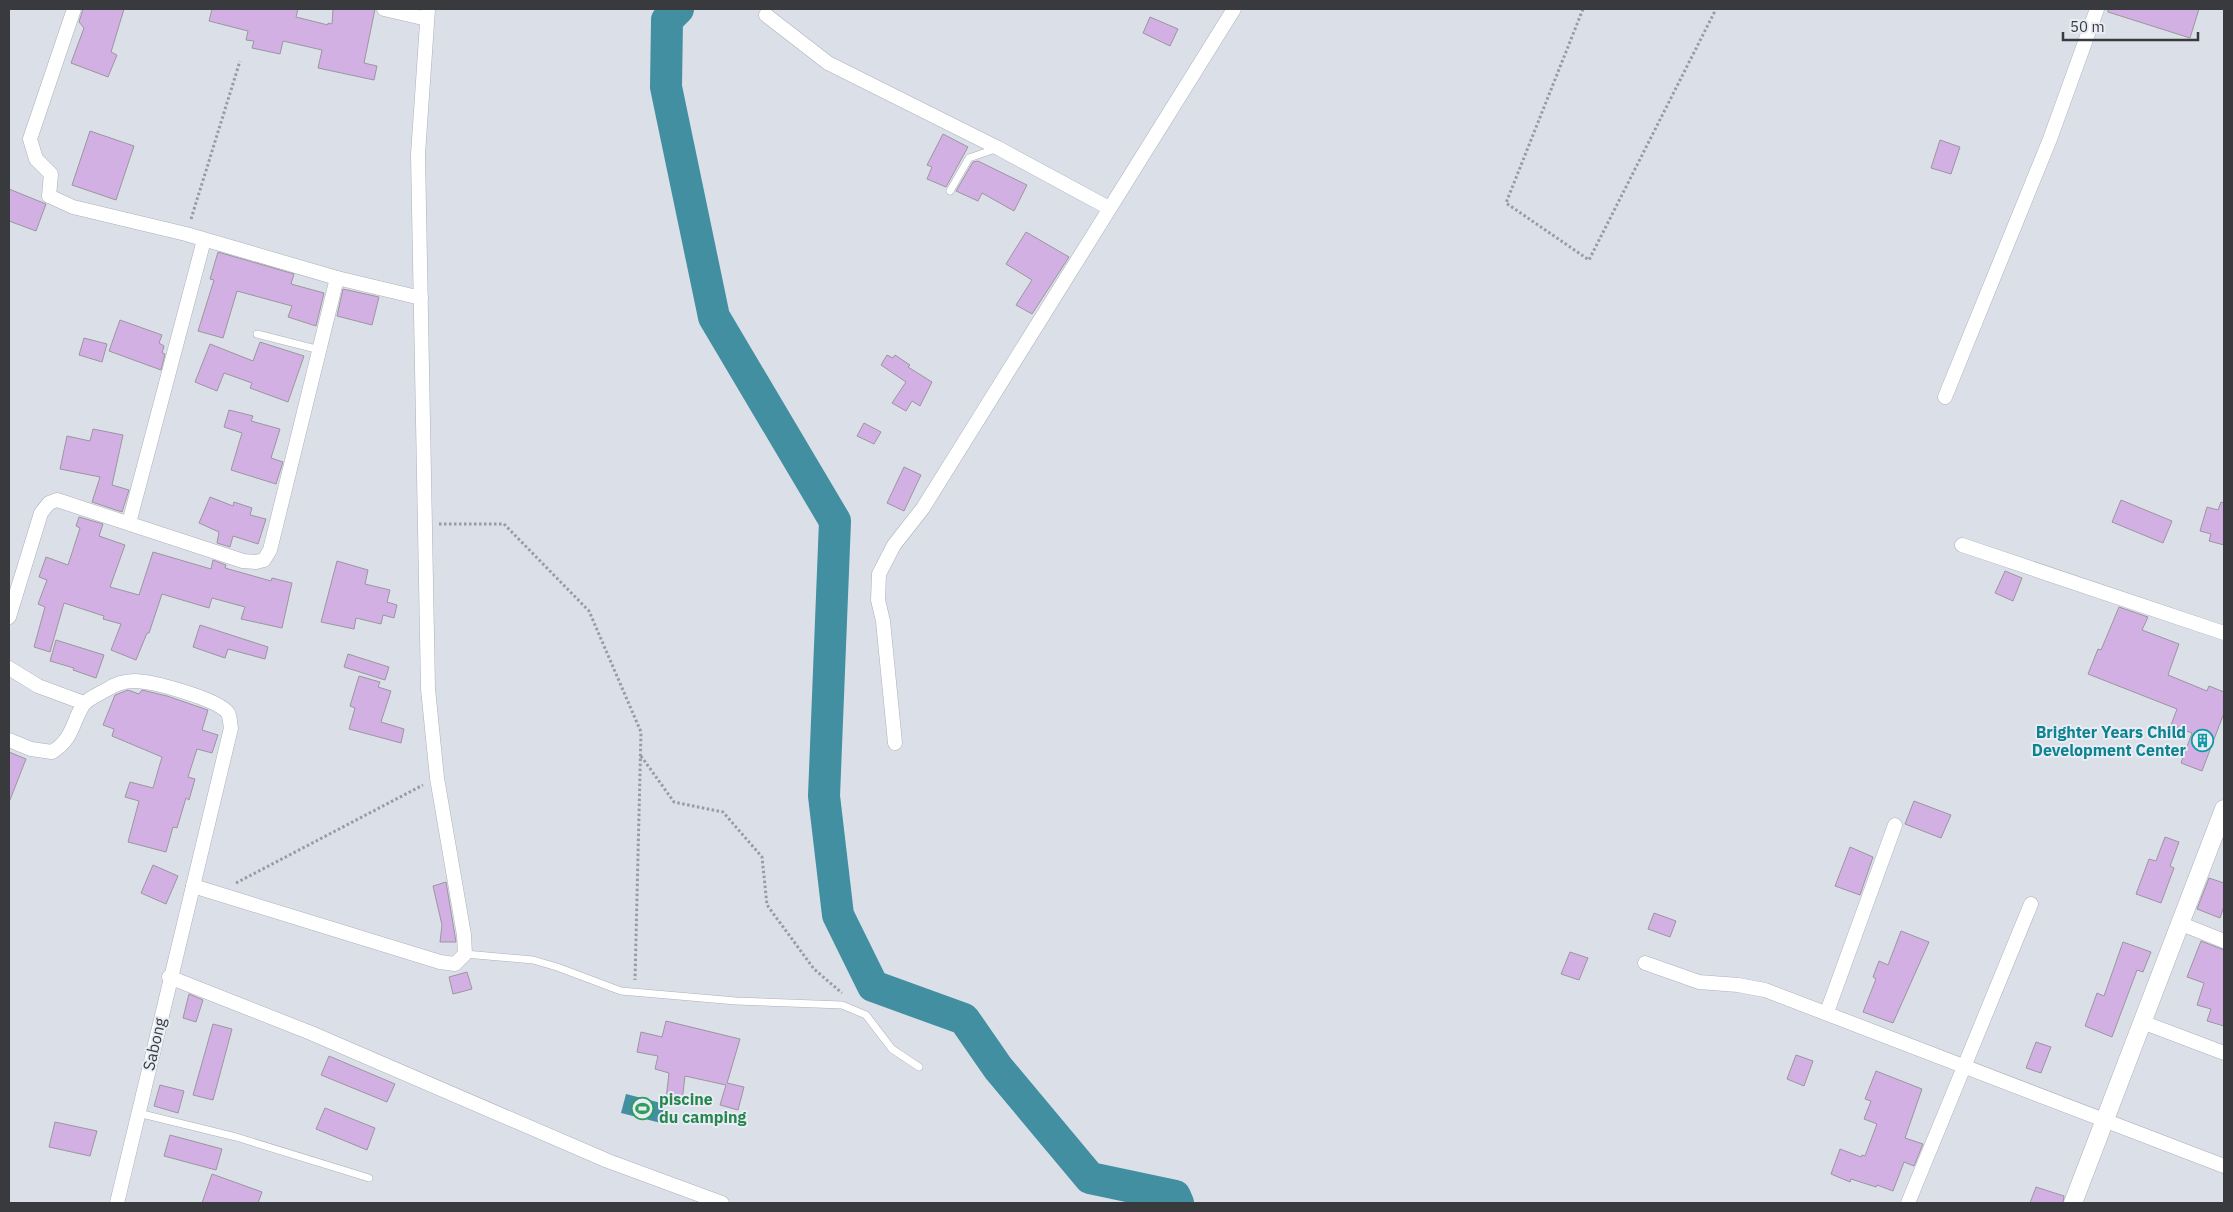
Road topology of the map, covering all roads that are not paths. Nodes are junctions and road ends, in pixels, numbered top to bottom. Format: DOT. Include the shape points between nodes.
graph roads {
  1 [pos="74,9"];
  2 [pos="384,9"];
  3 [pos="1234,9"];
  4 [pos="2097,9"];
  5 [pos="428,14"];
  6 [pos="766,14"];
  7 [pos="998,148"];
  8 [pos="950,191"];
  9 [pos="1110,208"];
  10 [pos="204,240"];
  11 [pos="337,278"];
  12 [pos="421,298"];
  13 [pos="257,334"];
  14 [pos="320,350"];
  15 [pos="1945,397"];
  16 [pos="129,523"];
  17 [pos="1962,545"];
  18 [pos="9,616"];
  19 [pos="2224,633"];
  20 [pos="9,668"];
  21 [pos="84,703"];
  22 [pos="9,740"];
  23 [pos="895,744"];
  24 [pos="2224,809"];
  25 [pos="1895,825"];
  26 [pos="2221,827"];
  27 [pos="193,886"];
  28 [pos="2031,904"];
  29 [pos="2179,924"];
  30 [pos="2224,941"];
  31 [pos="465,954"];
  32 [pos="1645,963"];
  33 [pos="169,977"];
  34 [pos="1827,1012"];
  35 [pos="2142,1022"];
  36 [pos="2224,1053"];
  37 [pos="1963,1066"];
  38 [pos="919,1067"];
  39 [pos="138,1113"];
  40 [pos="2104,1120"];
  41 [pos="2224,1166"];
  42 [pos="369,1178"];
  43 [pos="117,1203"];
  44 [pos="722,1203"];
  45 [pos="1908,1203"];
  46 [pos="2073,1203"];
  1 -- 10 [label="street" via="30,139 36,159 51,174 49,196 73,207"];
  2 -- 5 [label="street"];
  3 -- 9 [label="street"];
  4 -- 15 [label="street" via="2050,139"];
  5 -- 12 [label="street" via="418,154"];
  6 -- 7 [label="street" via="828,63"];
  7 -- 8 [label="lane" via="969,158"];
  7 -- 9 [label="street"];
  9 -- 23 [label="street" via="922,508 894,545 879,574 878,600 883,621"];
  10 -- 11 [label="street"];
  10 -- 16 [label="street"];
  11 -- 12 [label="street"];
  11 -- 14 [label="street"];
  12 -- 31 [label="street" via="428,689 437,778"];
  13 -- 14 [label="lane"];
  14 -- 16 [label="street" via="270,550 264,560 243,561"];
  16 -- 18 [label="street" via="57,500 49,503 41,512"];
  17 -- 19 [label="street"];
  20 -- 21 [label="street" via="38,686"];
  21 -- 22 [label="street" via="65,742 52,752 31,749"];
  21 -- 27 [label="street, Sabong" via="122,681 136,680 218,704 227,711 231,728"];
  24 -- 26 [label="street"];
  25 -- 34 [label="street"];
  26 -- 29 [label="street"];
  27 -- 31 [label="street" via="440,962 456,964"];
  27 -- 33 [label="street, Sabong"];
  28 -- 37 [label="street"];
  29 -- 30 [label="street"];
  29 -- 35 [label="street"];
  31 -- 38 [label="lane" via="533,960 605,986 635,992 736,1001 842,1005 866,1015 892,1049"];
  32 -- 34 [label="street" via="1699,982 1756,987"];
  33 -- 39 [label="street, Sabong"];
  33 -- 44 [label="street" via="311,1032 608,1160"];
  34 -- 37 [label="street"];
  35 -- 36 [label="street"];
  35 -- 40 [label="street"];
  37 -- 40 [label="street"];
  37 -- 45 [label="street"];
  39 -- 42 [label="lane" via="236,1137"];
  39 -- 43 [label="street, Sabong"];
  40 -- 41 [label="street"];
  40 -- 46 [label="street"];
}
